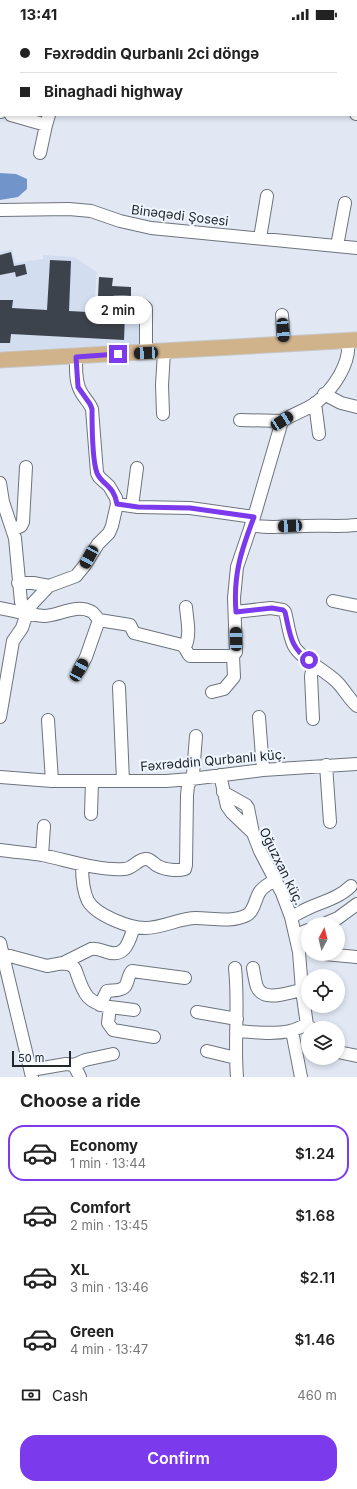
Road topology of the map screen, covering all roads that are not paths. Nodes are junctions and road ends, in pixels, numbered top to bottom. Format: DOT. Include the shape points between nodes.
graph roads {
  1 [pos="18,116"];
  2 [pos="48,120"];
  3 [pos="40,153"];
  4 [pos="267,196"];
  5 [pos="345,203"];
  6 [pos="0,210"];
  7 [pos="260,238"];
  8 [pos="337,246"];
  9 [pos="357,248"];
  10 [pos="116,302"];
  11 [pos="282,315"];
  12 [pos="352,340"];
  13 [pos="284,345"];
  14 [pos="164,352"];
  15 [pos="146,353"];
  16 [pos="76,357"];
  17 [pos="0,360"];
  18 [pos="320,399"];
  19 [pos="357,407"];
  20 [pos="163,414"];
  21 [pos="240,420"];
  22 [pos="282,421"];
  23 [pos="319,434"];
  24 [pos="26,467"];
  25 [pos="137,468"];
  26 [pos="0,483"];
  27 [pos="117,504"];
  28 [pos="132,506"];
  29 [pos="252,521"];
  30 [pos="357,524"];
  31 [pos="13,530"];
  32 [pos="18,584"];
  33 [pos="48,586"];
  34 [pos="333,601"];
  35 [pos="357,606"];
  36 [pos="186,607"];
  37 [pos="0,608"];
  38 [pos="236,612"];
  39 [pos="27,613"];
  40 [pos="99,620"];
  41 [pos="185,647"];
  42 [pos="233,656"];
  43 [pos="316,666"];
  44 [pos="79,670"];
  45 [pos="119,687"];
  46 [pos="212,692"];
  47 [pos="357,706"];
  48 [pos="0,717"];
  49 [pos="259,717"];
  50 [pos="313,719"];
  51 [pos="48,720"];
  52 [pos="196,736"];
  53 [pos="357,764"];
  54 [pos="326,765"];
  55 [pos="263,770"];
  56 [pos="220,775"];
  57 [pos="0,777"];
  58 [pos="191,779"];
  59 [pos="52,781"];
  60 [pos="92,781"];
  61 [pos="124,781"];
  62 [pos="91,814"];
  63 [pos="330,822"];
  64 [pos="44,826"];
  65 [pos="0,850"];
  66 [pos="42,855"];
  67 [pos="82,865"];
  68 [pos="275,880"];
  69 [pos="351,886"];
  70 [pos="357,904"];
  71 [pos="291,917"];
  72 [pos="339,917"];
  73 [pos="134,927"];
  74 [pos="301,933"];
  75 [pos="296,935"];
  76 [pos="301,946"];
  77 [pos="1,950"];
  78 [pos="345,956"];
  79 [pos="357,957"];
  80 [pos="63,963"];
  81 [pos="235,968"];
  82 [pos="253,968"];
  83 [pos="185,978"];
  84 [pos="301,990"];
  85 [pos="105,1006"];
  86 [pos="134,1010"];
  87 [pos="197,1012"];
  88 [pos="236,1025"];
  89 [pos="301,1028"];
  90 [pos="292,1031"];
  91 [pos="154,1037"];
  92 [pos="207,1052"];
  93 [pos="345,1053"];
  94 [pos="113,1054"];
  95 [pos="357,1056"];
  96 [pos="236,1058"];
  97 [pos="74,1065"];
  98 [pos="32,1074"];
  99 [pos="80,1077"];
  100 [pos="237,1077"];
  101 [pos="301,1077"];
  1 -- 2 [label="street"];
  2 -- 3 [label="street"];
  4 -- 7 [label="street"];
  5 -- 8 [label="street"];
  6 -- 7 [label="street, Binəqədi Şosesi" via="91,211 129,224 151,228"];
  7 -- 8 [label="street, Binəqədi Şosesi"];
  8 -- 9 [label="street, Binəqədi Şosesi"];
  10 -- 15 [label="street" via="141,304 146,308"];
  11 -- 13 [label="street"];
  12 -- 13 [label="main road"];
  12 -- 18 [label="street" via="337,381"];
  13 -- 14 [label="main road"];
  14 -- 15 [label="main road"];
  14 -- 20 [label="street"];
  15 -- 16 [label="main road"];
  16 -- 17 [label="main road"];
  16 -- 27 [label="street" via="78,387 92,409 97,473 114,493"];
  18 -- 19 [label="street"];
  18 -- 22 [label="street"];
  18 -- 23 [label="street"];
  21 -- 22 [label="street"];
  22 -- 29 [label="street"];
  24 -- 31 [label="street" via="23,522"];
  25 -- 28 [label="street"];
  26 -- 31 [label="street" via="3,502"];
  27 -- 28 [label="street"];
  27 -- 33 [label="street" via="109,533 94,549 76,576"];
  28 -- 29 [label="street" via="190,508"];
  29 -- 30 [label="street" via="264,527"];
  29 -- 38 [label="street" via="237,567 234,598"];
  31 -- 32 [label="street"];
  32 -- 33 [label="street"];
  32 -- 39 [label="street" via="21,602"];
  33 -- 39 [label="street"];
  34 -- 35 [label="street"];
  36 -- 41 [label="street" via="188,641"];
  37 -- 39 [label="street"];
  38 -- 42 [label="street" via="236,652"];
  38 -- 43 [label="street" via="272,608 283,610 294,645 302,656"];
  39 -- 40 [label="street" via="50,616 85,609"];
  39 -- 48 [label="street" via="22,628 13,641"];
  40 -- 41 [label="street" via="128,624 134,633 178,643"];
  40 -- 44 [label="street"];
  41 -- 42 [label="street" via="190,656"];
  42 -- 46 [label="street" via="234,677 224,689"];
  43 -- 47 [label="street" via="338,683"];
  43 -- 50 [label="street" via="311,676"];
  45 -- 61 [label="street"];
  49 -- 55 [label="street"];
  51 -- 59 [label="street"];
  52 -- 58 [label="street"];
  53 -- 54 [label="street, Fəxrəddin Qurbanlı küç."];
  54 -- 55 [label="street, Fəxrəddin Qurbanlı küç."];
  54 -- 63 [label="street"];
  55 -- 56 [label="street, Fəxrəddin Qurbanlı küç."];
  56 -- 58 [label="street, Fəxrəddin Qurbanlı küç."];
  56 -- 68 [label="street, Oğuzxan küç." via="227,806 253,833"];
  57 -- 59 [label="street, Fəxrəddin Qurbanlı küç."];
  58 -- 61 [label="street, Fəxrəddin Qurbanlı küç."];
  58 -- 67 [label="street" via="187,795 185,869 163,868 150,859 145,859 125,870"];
  59 -- 60 [label="street, Fəxrəddin Qurbanlı küç."];
  60 -- 61 [label="street, Fəxrəddin Qurbanlı küç."];
  60 -- 62 [label="street"];
  64 -- 66 [label="street"];
  65 -- 66 [label="street"];
  66 -- 67 [label="street"];
  67 -- 73 [label="street" via="84,888 90,904 116,921"];
  68 -- 71 [label="street, Oğuzxan küç."];
  68 -- 73 [label="street" via="259,892 247,915 220,919 196,918 165,926"];
  69 -- 71 [label="street" via="338,896"];
  70 -- 72 [label="street"];
  71 -- 75 [label="street, Oğuzxan küç."];
  73 -- 80 [label="street" via="123,951 91,949"];
  74 -- 75 [label="street"];
  75 -- 76 [label="street, Oğuzxan küç."];
  77 -- 80 [label="street" via="42,965"];
  77 -- 98 [label="street"];
  78 -- 79 [label="street"];
  80 -- 85 [label="street" via="73,966 85,993 92,1001"];
  81 -- 88 [label="street"];
  82 -- 84 [label="street" via="257,986 266,994 272,996"];
  83 -- 85 [label="street" via="132,970 124,988 108,991"];
  85 -- 86 [label="street"];
  85 -- 91 [label="street" via="108,1023 113,1030"];
  87 -- 88 [label="street, Oğuzxan küç."];
  88 -- 90 [label="street, Oğuzxan küç." via="263,1033"];
  88 -- 96 [label="street"];
  89 -- 90 [label="street, Oğuzxan küç."];
  90 -- 101 [label="street"];
  92 -- 96 [label="street"];
  93 -- 95 [label="street"];
  94 -- 97 [label="street"];
  96 -- 100 [label="street"];
  97 -- 98 [label="street" via="66,1064"];
  97 -- 99 [label="street"];
}
